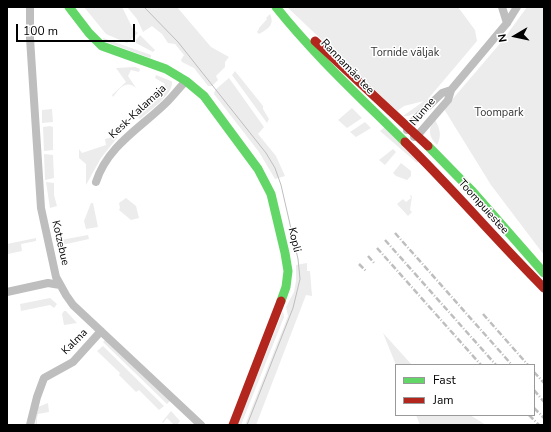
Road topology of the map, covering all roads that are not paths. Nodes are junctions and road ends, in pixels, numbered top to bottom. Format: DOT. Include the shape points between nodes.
graph roads {
  1 [pos="30,7"];
  2 [pos="69,7"];
  3 [pos="276,7"];
  4 [pos="282,7"];
  5 [pos="502,7"];
  6 [pos="517,7"];
  7 [pos="507,23"];
  8 [pos="186,81"];
  9 [pos="451,90"];
  10 [pos="407,127"];
  11 [pos="417,136"];
  12 [pos="405,141"];
  13 [pos="96,182"];
  14 [pos="544,273"];
  15 [pos="60,285"];
  16 [pos="544,288"];
  17 [pos="7,292"];
  18 [pos="101,330"];
  19 [pos="30,425"];
  20 [pos="201,425"];
  21 [pos="233,425"];
  1 -- 15 [label="street, Kotzebue" via="30,46 41,208"];
  2 -- 8 [label="main road, Kopli" via="89,34 102,46 166,69"];
  3 -- 12 [label="main road, Rannamäe tee" via="347,85"];
  4 -- 10 [label="main road, Rannamäe tee"];
  5 -- 7 [label="street"];
  6 -- 7 [label="street, Nunne"];
  7 -- 9 [label="street, Nunne"];
  8 -- 13 [label="street, Kesk-Kalamaja" via="168,102 123,140 104,163"];
  8 -- 21 [label="main road, Kopli" via="204,96 264,179 271,194 288,271 286,287"];
  9 -- 10 [label="street, Nunne" via="442,93"];
  9 -- 11 [label="street, Nunne" via="448,100"];
  10 -- 11 [label="main road, Toompuiestee"];
  10 -- 12 [label="street, Nunne"];
  11 -- 12 [label="street, Nunne"];
  11 -- 14 [label="main road, Toompuiestee" via="464,182"];
  12 -- 16 [label="main road, Toompuiestee"];
  15 -- 17 [label="street" via="48,283"];
  15 -- 18 [label="street, Kotzebue" via="74,305"];
  18 -- 19 [label="street, Kalma" via="73,362 44,378"];
  18 -- 20 [label="street, Kotzebue"];
}
